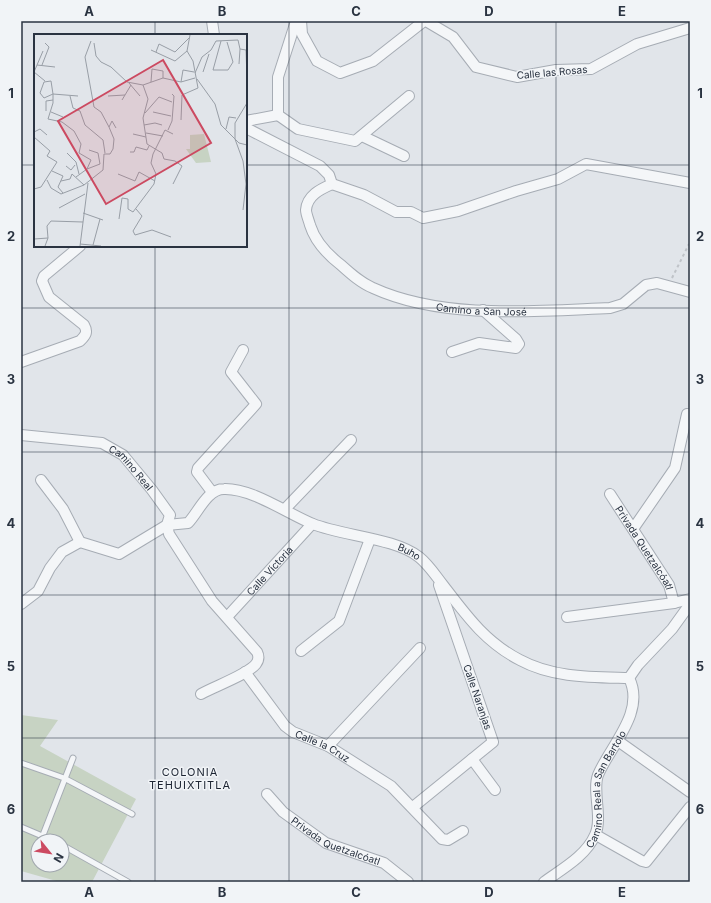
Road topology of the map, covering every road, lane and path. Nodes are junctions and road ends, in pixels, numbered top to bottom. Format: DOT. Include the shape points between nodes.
graph roads {
  1 [pos="212,21"];
  2 [pos="296,21"];
  3 [pos="301,21"];
  4 [pos="425,21"];
  5 [pos="690,28"];
  6 [pos="214,34"];
  7 [pos="409,96"];
  8 [pos="278,115"];
  9 [pos="247,120"];
  10 [pos="247,129"];
  11 [pos="362,136"];
  12 [pos="404,156"];
  13 [pos="690,183"];
  14 [pos="332,184"];
  15 [pos="689,244"];
  16 [pos="79,247"];
  17 [pos="669,285"];
  18 [pos="690,292"];
  19 [pos="483,310"];
  20 [pos="243,350"];
  21 [pos="452,352"];
  22 [pos="21,362"];
  23 [pos="687,414"];
  24 [pos="21,435"];
  25 [pos="351,440"];
  26 [pos="41,480"];
  27 [pos="212,492"];
  28 [pos="610,494"];
  29 [pos="285,509"];
  30 [pos="312,524"];
  31 [pos="168,525"];
  32 [pos="633,529"];
  33 [pos="370,540"];
  34 [pos="80,542"];
  35 [pos="437,577"];
  36 [pos="690,598"];
  37 [pos="674,603"];
  38 [pos="21,604"];
  39 [pos="690,604"];
  40 [pos="227,617"];
  41 [pos="567,617"];
  42 [pos="420,648"];
  43 [pos="300,652"];
  44 [pos="245,672"];
  45 [pos="629,678"];
  46 [pos="201,694"];
  47 [pos="618,741"];
  48 [pos="328,746"];
  49 [pos="73,758"];
  50 [pos="472,759"];
  51 [pos="21,763"];
  52 [pos="64,778"];
  53 [pos="495,790"];
  54 [pos="690,792"];
  55 [pos="267,794"];
  56 [pos="413,807"];
  57 [pos="690,807"];
  58 [pos="132,814"];
  59 [pos="21,827"];
  60 [pos="464,831"];
  61 [pos="38,833"];
  62 [pos="44,833"];
  63 [pos="596,835"];
  64 [pos="70,849"];
  65 [pos="128,882"];
  66 [pos="408,882"];
  67 [pos="544,882"];
  1 -- 6 [label="street"];
  2 -- 8 [label="street" via="278,77"];
  3 -- 4 [label="street, Calle las Rosas" via="302,34 317,61 340,73 373,61"];
  4 -- 5 [label="street, Calle las Rosas" via="453,37 476,67 517,77 556,70 591,69 637,44"];
  7 -- 11 [label="street"];
  8 -- 9 [label="street"];
  8 -- 11 [label="street" via="298,129 355,141"];
  10 -- 14 [label="street" via="320,166 329,174"];
  11 -- 12 [label="street"];
  13 -- 14 [label="street" via="586,164 558,179 516,190 458,211 423,218 411,212 396,212 364,195"];
  14 -- 19 [label="street, Camino a San José" via="318,190 311,197 306,210 312,231 328,255 371,287 412,302"];
  15 -- 17 [label="path"];
  16 -- 22 [label="street" via="44,276 42,281 49,297 84,325 86,335 80,341"];
  17 -- 18 [label="street, Camino a San José"];
  17 -- 19 [label="street, Camino a San José" via="646,285 623,304 610,308 515,312"];
  19 -- 21 [label="street" via="519,344 516,348 479,343"];
  20 -- 27 [label="street" via="231,372 256,404 198,468 198,477"];
  23 -- 32 [label="street" via="675,468"];
  24 -- 31 [label="street, Camino Real" via="102,444 123,455 170,515"];
  25 -- 29 [label="street"];
  26 -- 34 [label="street" via="63,509"];
  27 -- 29 [label="street, Buho" via="222,489 234,490"];
  27 -- 31 [label="street" via="188,523"];
  28 -- 32 [label="street, Privada Quetzalcóatl"];
  29 -- 30 [label="street, Buho"];
  30 -- 33 [label="street, Buho"];
  30 -- 40 [label="street, Calle Victoria"];
  31 -- 34 [label="street" via="119,554"];
  31 -- 40 [label="street" via="169,534 212,601"];
  32 -- 37 [label="street, Privada Quetzalcóatl" via="669,585"];
  33 -- 35 [label="street, Buho" via="409,551 426,563"];
  33 -- 43 [label="street" via="339,622"];
  34 -- 38 [label="street" via="62,552 38,591"];
  35 -- 45 [label="street, Buho" via="484,636 519,660 541,670 589,677"];
  35 -- 50 [label="street, Calle Naranjas" via="494,742"];
  36 -- 37 [label="street"];
  37 -- 41 [label="street"];
  39 -- 45 [label="street" via="672,629"];
  40 -- 44 [label="street" via="259,657 257,664"];
  42 -- 48 [label="street"];
  44 -- 46 [label="street"];
  44 -- 48 [label="street, Calle la Cruz" via="285,726 293,732"];
  45 -- 47 [label="street, Camino Real a San Bartolo" via="633,685 631,710"];
  47 -- 54 [label="street"];
  47 -- 63 [label="street, Camino Real a San Bartolo" via="596,783 599,804"];
  48 -- 56 [label="street, Calle la Cruz" via="391,786"];
  49 -- 52 [label="lane"];
  50 -- 53 [label="street"];
  50 -- 56 [label="street, Calle Naranjas"];
  51 -- 52 [label="lane"];
  52 -- 58 [label="lane"];
  52 -- 62 [label="lane"];
  55 -- 66 [label="street, Privada Quetzalcóatl" via="283,812 326,843 384,863"];
  56 -- 60 [label="street, Calle la Cruz" via="442,838 448,840"];
  57 -- 63 [label="street" via="646,862"];
  59 -- 61 [label="lane"];
  63 -- 67 [label="street, Camino Real a San Bartolo" via="582,852"];
  64 -- 65 [label="lane"];
}
